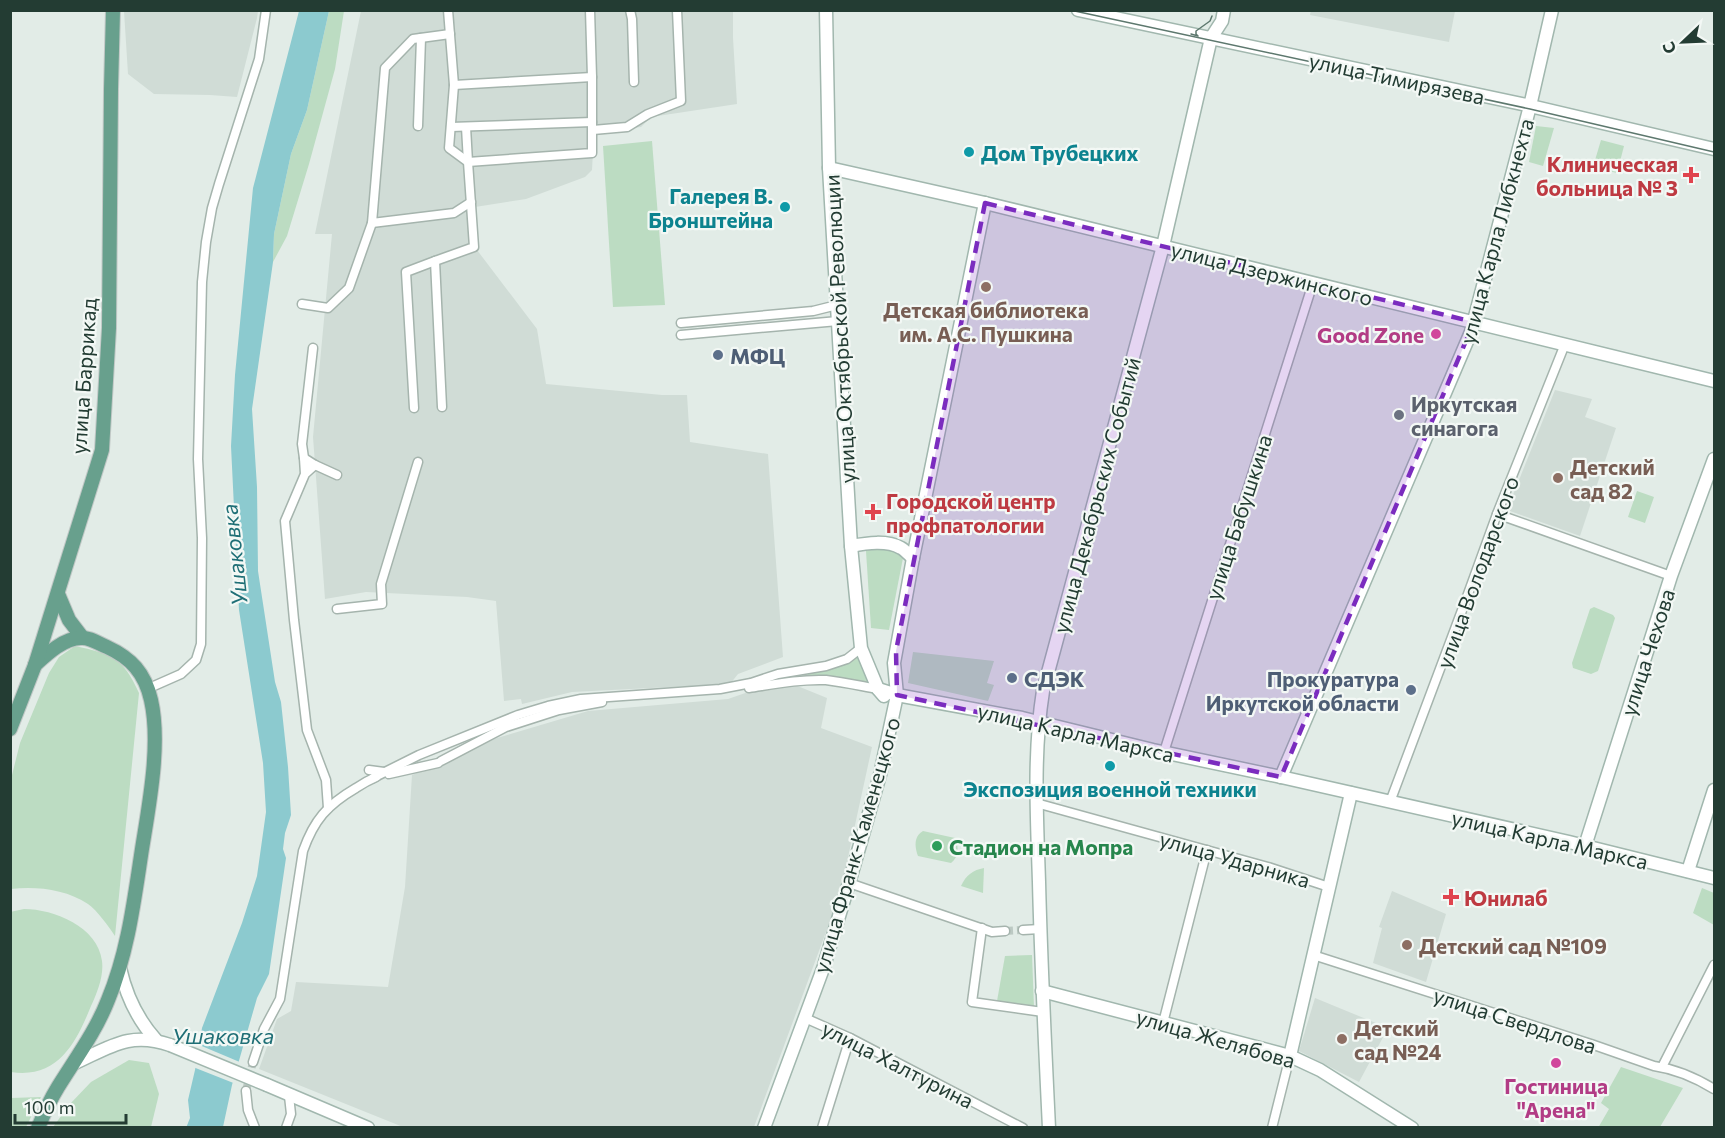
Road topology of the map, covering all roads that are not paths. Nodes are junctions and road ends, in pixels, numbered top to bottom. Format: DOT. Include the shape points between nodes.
graph roads {
  1 [pos="113,10"];
  2 [pos="266,10"];
  3 [pos="448,10"];
  4 [pos="590,10"];
  5 [pos="630,10"];
  6 [pos="677,10"];
  7 [pos="826,10"];
  8 [pos="1224,10"];
  9 [pos="1552,10"];
  10 [pos="1083,11"];
  11 [pos="450,34"];
  12 [pos="421,38"];
  13 [pos="1211,38"];
  14 [pos="592,77"];
  15 [pos="634,82"];
  16 [pos="453,85"];
  17 [pos="1530,106"];
  18 [pos="418,126"];
  19 [pos="592,126"];
  20 [pos="451,127"];
  21 [pos="466,127"];
  22 [pos="1714,149"];
  23 [pos="468,162"];
  24 [pos="829,168"];
  25 [pos="471,202"];
  26 [pos="985,203"];
  27 [pos="372,223"];
  28 [pos="1163,246"];
  29 [pos="435,261"];
  30 [pos="1313,283"];
  31 [pos="302,304"];
  32 [pos="837,305"];
  33 [pos="838,321"];
  34 [pos="1474,322"];
  35 [pos="681,323"];
  36 [pos="681,335"];
  37 [pos="1565,344"];
  38 [pos="313,348"];
  39 [pos="1714,381"];
  40 [pos="442,407"];
  41 [pos="414,408"];
  42 [pos="304,458"];
  43 [pos="1714,459"];
  44 [pos="417,464"];
  45 [pos="315,465"];
  46 [pos="304,474"];
  47 [pos="338,475"];
  48 [pos="1497,514"];
  49 [pos="851,546"];
  50 [pos="913,558"];
  51 [pos="1671,576"];
  52 [pos="58,594"];
  53 [pos="337,609"];
  54 [pos="82,638"];
  55 [pos="861,648"];
  56 [pos="35,665"];
  57 [pos="894,673"];
  58 [pos="872,675"];
  59 [pos="147,689"];
  60 [pos="878,689"];
  61 [pos="897,695"];
  62 [pos="893,715"];
  63 [pos="1039,722"];
  64 [pos="10,729"];
  65 [pos="433,749"];
  66 [pos="1164,752"];
  67 [pos="439,762"];
  68 [pos="371,774"];
  69 [pos="1281,777"];
  70 [pos="1714,790"];
  71 [pos="1350,793"];
  72 [pos="1036,802"];
  73 [pos="1390,802"];
  74 [pos="328,808"];
  75 [pos="1585,846"];
  76 [pos="1207,850"];
  77 [pos="1688,871"];
  78 [pos="1714,878"];
  79 [pos="849,883"];
  80 [pos="1329,887"];
  81 [pos="982,928"];
  82 [pos="1040,929"];
  83 [pos="1023,930"];
  84 [pos="1005,931"];
  85 [pos="1313,955"];
  86 [pos="1714,965"];
  87 [pos="120,968"];
  88 [pos="1042,991"];
  89 [pos="1043,1012"];
  90 [pos="805,1018"];
  91 [pos="1164,1023"];
  92 [pos="850,1038"];
  93 [pos="156,1040"];
  94 [pos="1290,1056"];
  95 [pos="253,1062"];
  96 [pos="75,1063"];
  97 [pos="1662,1067"];
  98 [pos="1714,1089"];
  99 [pos="246,1091"];
  100 [pos="290,1096"];
  101 [pos="38,1128"];
  102 [pos="255,1128"];
  103 [pos="286,1128"];
  104 [pos="368,1128"];
  105 [pos="764,1128"];
  106 [pos="822,1128"];
  107 [pos="1023,1128"];
  108 [pos="1049,1128"];
  109 [pos="1272,1128"];
  110 [pos="1412,1128"];
  1 -- 52 [label="main road, улица Баррикад" via="109,328 102,450"];
  2 -- 59 [label="street" via="259,59 212,208 206,242 198,459 201,644 196,660 181,674"];
  3 -- 11 [label="street"];
  4 -- 14 [label="street"];
  5 -- 15 [label="street"];
  6 -- 19 [label="street" via="681,101 627,127"];
  7 -- 24 [label="main road, улица Октябрьской Революции"];
  8 -- 13 [label="main road, улица Декабрьских Событий"];
  9 -- 17 [label="main road, улица Карла Либкнехта"];
  10 -- 13 [label="main road, улица Тимирязева"];
  11 -- 12 [label="street"];
  11 -- 16 [label="street"];
  12 -- 18 [label="street"];
  12 -- 27 [label="street" via="413,39 384,68"];
  13 -- 17 [label="main road, улица Тимирязева"];
  13 -- 28 [label="main road, улица Декабрьских Событий"];
  14 -- 16 [label="street"];
  14 -- 19 [label="street"];
  16 -- 23 [label="street" via="449,148"];
  17 -- 22 [label="main road, улица Тимирязева"];
  17 -- 34 [label="main road, улица Карла Либкнехта"];
  19 -- 21 [label="street"];
  19 -- 23 [label="street" via="592,153"];
  20 -- 21 [label="street"];
  21 -- 23 [label="street"];
  23 -- 25 [label="street"];
  24 -- 26 [label="main road, улица Дзержинского"];
  24 -- 32 [label="main road, улица Октябрьской Революции"];
  25 -- 27 [label="street" via="454,213"];
  25 -- 29 [label="street" via="474,247"];
  26 -- 28 [label="main road, улица Дзержинского"];
  26 -- 50 [label="main road, улица Франк-Каменецкого"];
  27 -- 31 [label="street" via="348,288 328,308"];
  28 -- 30 [label="main road, улица Дзержинского"];
  28 -- 63 [label="main road, улица Декабрьских Событий" via="1043,691"];
  29 -- 40 [label="street"];
  29 -- 41 [label="street" via="406,272"];
  30 -- 34 [label="main road, улица Дзержинского"];
  30 -- 66 [label="street, улица Бабушкина"];
  32 -- 33 [label="main road, улица Октябрьской Революции"];
  32 -- 35 [label="street" via="813,311"];
  33 -- 36 [label="street"];
  33 -- 49 [label="main road, улица Октябрьской Революции"];
  34 -- 37 [label="main road, улица Дзержинского"];
  34 -- 69 [label="main road, улица Карла Либкнехта"];
  37 -- 39 [label="main road, улица Дзержинского"];
  37 -- 48 [label="street, улица Володарского"];
  38 -- 42 [label="street" via="302,444"];
  42 -- 45 [label="street"];
  42 -- 46 [label="street"];
  43 -- 51 [label="main road, улица Чехова"];
  44 -- 53 [label="street" via="381,584 382,604"];
  45 -- 46 [label="street"];
  45 -- 47 [label="street"];
  46 -- 74 [label="street" via="285,521 307,730 326,780"];
  48 -- 51 [label="street"];
  48 -- 73 [label="street, улица Володарского"];
  49 -- 50 [label="main road" via="884,543 901,548"];
  49 -- 55 [label="main road, улица Октябрьской Революции"];
  50 -- 57 [label="main road, улица Франк-Каменецкого"];
  51 -- 75 [label="main road, улица Чехова"];
  52 -- 54 [label="main road"];
  52 -- 56 [label="main road, улица Баррикад"];
  54 -- 56 [label="main road" via="63,643"];
  54 -- 59 [label="main road" via="126,657 138,669"];
  55 -- 58 [label="main road, улица Октябрьской Революции"];
  55 -- 65 [label="street" via="847,660 720,689 581,699 548,706"];
  56 -- 64 [label="main road, улица Баррикад"];
  57 -- 58 [label="main road" via="886,681"];
  57 -- 61 [label="main road, улица Франк-Каменецкого"];
  58 -- 60 [label="main road, улица Октябрьской Революции"];
  59 -- 87 [label="main road" via="155,742 150,802"];
  60 -- 61 [label="main road, улица Карла Маркса"];
  60 -- 62 [label="main road, улица Октябрьской Революции" via="889,702"];
  60 -- 67 [label="street, улица Карла Маркса" via="806,680 712,694 603,701 506,727"];
  61 -- 62 [label="main road, улица Франк-Каменецкого"];
  61 -- 63 [label="main road, улица Карла Маркса"];
  62 -- 79 [label="main road, улица Франк-Каменецкого"];
  63 -- 66 [label="main road, улица Карла Маркса"];
  63 -- 72 [label="main road, улица Декабрьских Событий"];
  65 -- 67 [label="street" via="442,751"];
  65 -- 68 [label="street" via="384,772"];
  66 -- 69 [label="main road, улица Карла Маркса"];
  67 -- 68 [label="street, улица Карла Маркса"];
  68 -- 74 [label="street"];
  69 -- 71 [label="main road, улица Карла Маркса"];
  70 -- 77 [label="main road"];
  71 -- 73 [label="main road, улица Карла Маркса"];
  71 -- 80 [label="main road"];
  72 -- 76 [label="street, улица Ударника"];
  72 -- 82 [label="main road, улица Декабрьских Событий"];
  73 -- 75 [label="main road, улица Карла Маркса"];
  74 -- 95 [label="street" via="310,831 303,851 280,999"];
  75 -- 77 [label="main road, улица Карла Маркса"];
  76 -- 80 [label="street, улица Ударника"];
  76 -- 91 [label="street"];
  77 -- 78 [label="main road, улица Карла Маркса"];
  79 -- 81 [label="street"];
  79 -- 90 [label="main road, улица Франк-Каменецкого"];
  80 -- 85 [label="main road"];
  81 -- 84 [label="street"];
  81 -- 89 [label="street" via="972,1002"];
  82 -- 83 [label="street"];
  82 -- 88 [label="main road, улица Декабрьских Событий"];
  85 -- 94 [label="main road"];
  85 -- 97 [label="street, улица Свердлова"];
  86 -- 97 [label="street"];
  87 -- 93 [label="main road" via="134,1009"];
  87 -- 96 [label="main road" via="106,1006"];
  88 -- 89 [label="main road, улица Декабрьских Событий"];
  88 -- 91 [label="main road, улица Желябова"];
  89 -- 108 [label="main road, улица Декабрьских Событий"];
  90 -- 92 [label="street, улица Халтурина"];
  90 -- 105 [label="main road, улица Франк-Каменецкого"];
  91 -- 94 [label="main road, улица Желябова"];
  92 -- 106 [label="street"];
  92 -- 107 [label="street, улица Халтурина"];
  93 -- 96 [label="main road" via="121,1042"];
  93 -- 100 [label="main road, bridge"];
  94 -- 109 [label="street"];
  94 -- 110 [label="main road, улица Желябова" via="1320,1070"];
  96 -- 101 [label="main road"];
  97 -- 98 [label="street, улица Свердлова"];
  99 -- 102 [label="street"];
  100 -- 103 [label="street" via="291,1114"];
  100 -- 104 [label="main road"];
}
